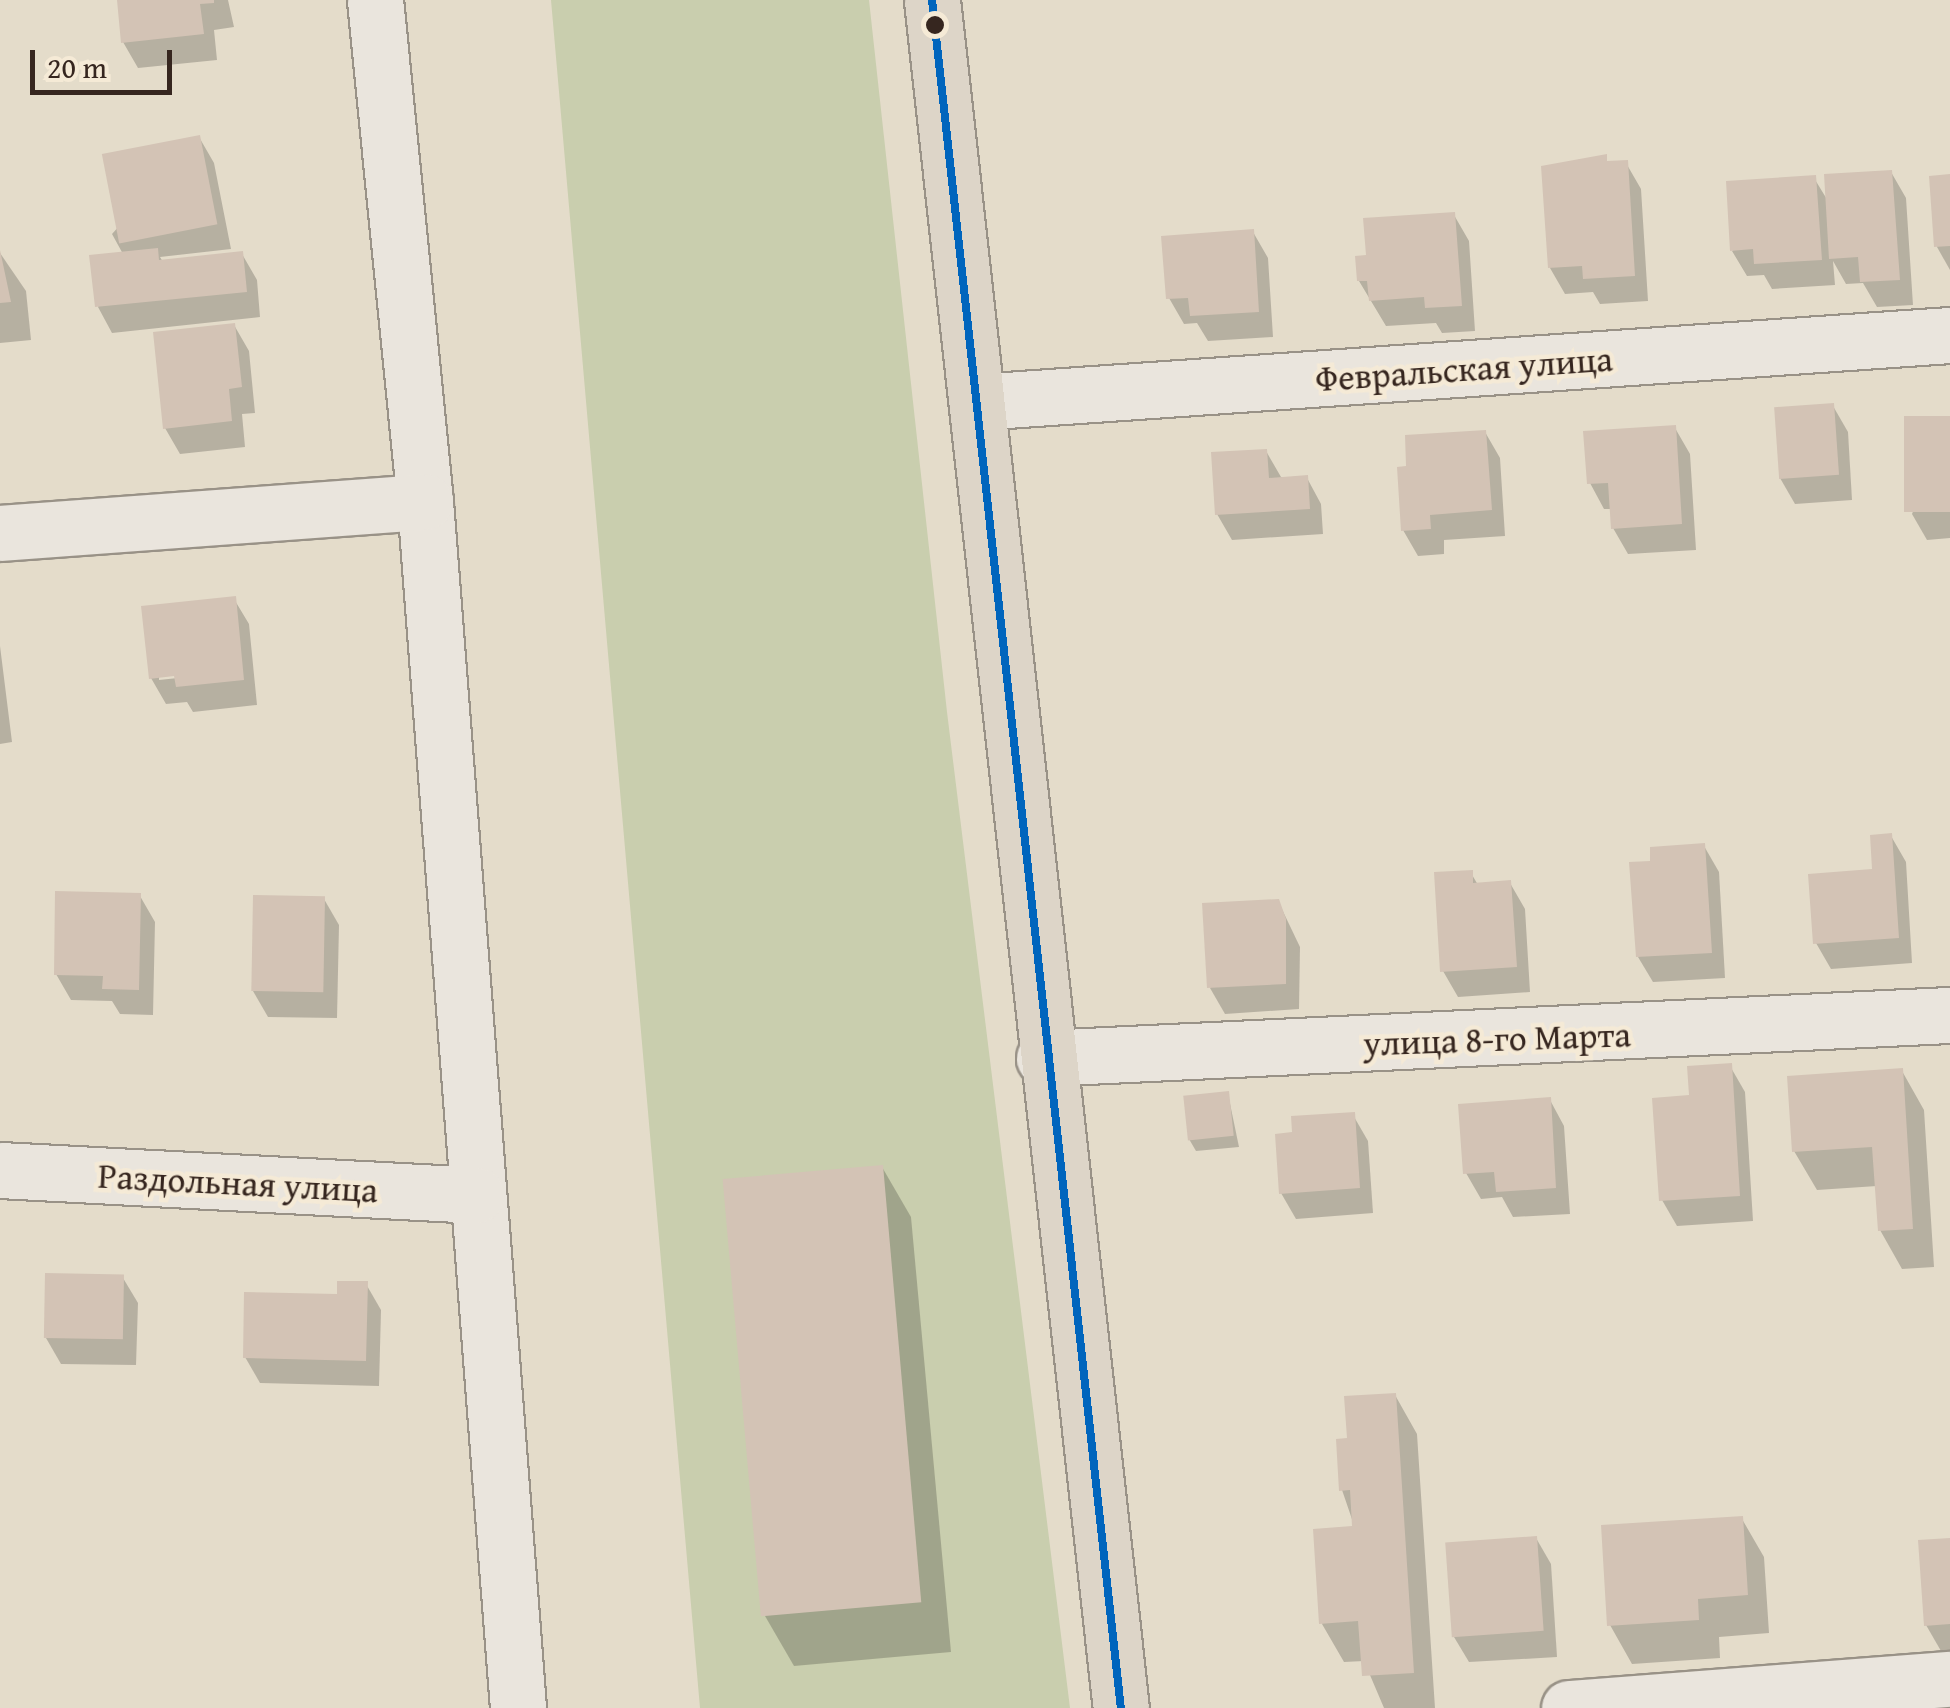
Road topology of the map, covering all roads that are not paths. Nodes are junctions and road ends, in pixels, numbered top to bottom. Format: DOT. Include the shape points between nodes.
graph roads {
  1 [pos="375,0"];
  2 [pos="932,0"];
  3 [pos="1950,335"];
  4 [pos="977,402"];
  5 [pos="425,502"];
  6 [pos="0,533"];
  7 [pos="1950,1015"];
  8 [pos="1044,1058"];
  9 [pos="0,1170"];
  10 [pos="476,1195"];
  11 [pos="1950,1679"];
  12 [pos="518,1708"];
  13 [pos="1121,1708"];
  14 [pos="1569,1708"];
  1 -- 5 [label="street"];
  2 -- 4 [label="main road"];
  3 -- 4 [label="street, Февральская улица"];
  4 -- 8 [label="main road"];
  5 -- 6 [label="street"];
  5 -- 10 [label="street"];
  7 -- 8 [label="street, улица 8-го Марта"];
  8 -- 13 [label="main road"];
  9 -- 10 [label="street, Раздольная улица"];
  10 -- 12 [label="street"];
  11 -- 14 [label="street"];
}
